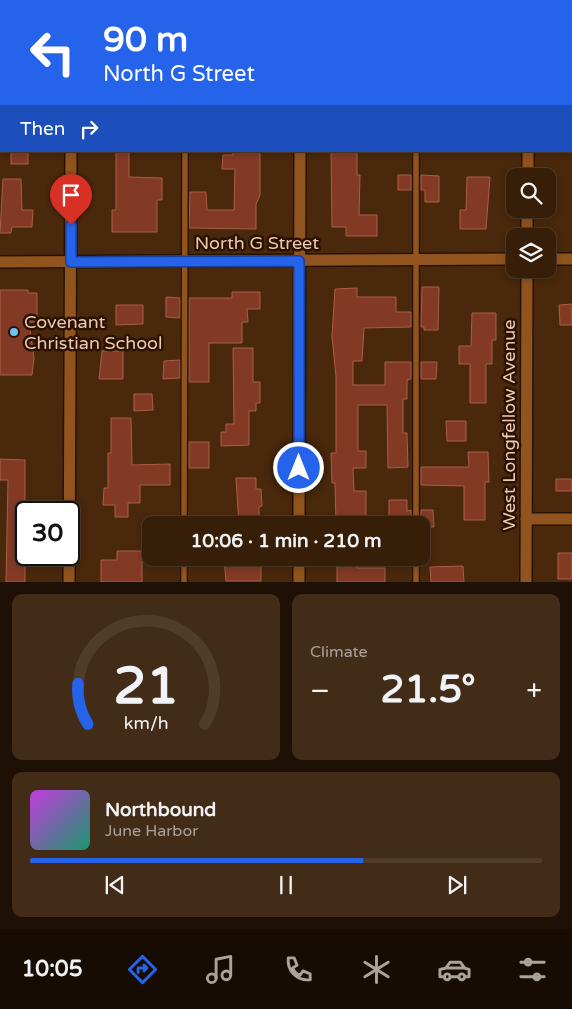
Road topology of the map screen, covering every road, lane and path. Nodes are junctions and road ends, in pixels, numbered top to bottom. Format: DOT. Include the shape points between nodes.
graph roads {
  1 [pos="71,152"];
  2 [pos="184,152"];
  3 [pos="300,152"];
  4 [pos="416,152"];
  5 [pos="528,152"];
  6 [pos="528,168"];
  7 [pos="506,259"];
  8 [pos="556,259"];
  9 [pos="572,259"];
  10 [pos="415,260"];
  11 [pos="184,261"];
  12 [pos="299,261"];
  13 [pos="0,262"];
  14 [pos="71,262"];
  15 [pos="527,278"];
  16 [pos="184,516"];
  17 [pos="299,516"];
  18 [pos="416,516"];
  19 [pos="526,519"];
  20 [pos="572,519"];
  21 [pos="184,566"];
  22 [pos="299,566"];
  23 [pos="416,566"];
  24 [pos="69,582"];
  25 [pos="184,582"];
  26 [pos="299,582"];
  27 [pos="416,582"];
  28 [pos="526,582"];
  1 -- 14 [label="street"];
  2 -- 11 [label="lane"];
  3 -- 12 [label="street"];
  4 -- 10 [label="lane"];
  5 -- 6 [label="street"];
  7 -- 10 [label="street, North G Street"];
  8 -- 9 [label="street"];
  10 -- 12 [label="street, North G Street"];
  10 -- 18 [label="lane"];
  11 -- 12 [label="street, North G Street"];
  11 -- 14 [label="street, North G Street"];
  11 -- 16 [label="lane"];
  12 -- 17 [label="street"];
  13 -- 14 [label="street, North G Street"];
  14 -- 24 [label="street"];
  15 -- 19 [label="street, West Longfellow Avenue"];
  19 -- 20 [label="street"];
  19 -- 28 [label="street, West Longfellow Avenue"];
  21 -- 25 [label="lane"];
  22 -- 26 [label="street"];
  23 -- 27 [label="lane"];
}
